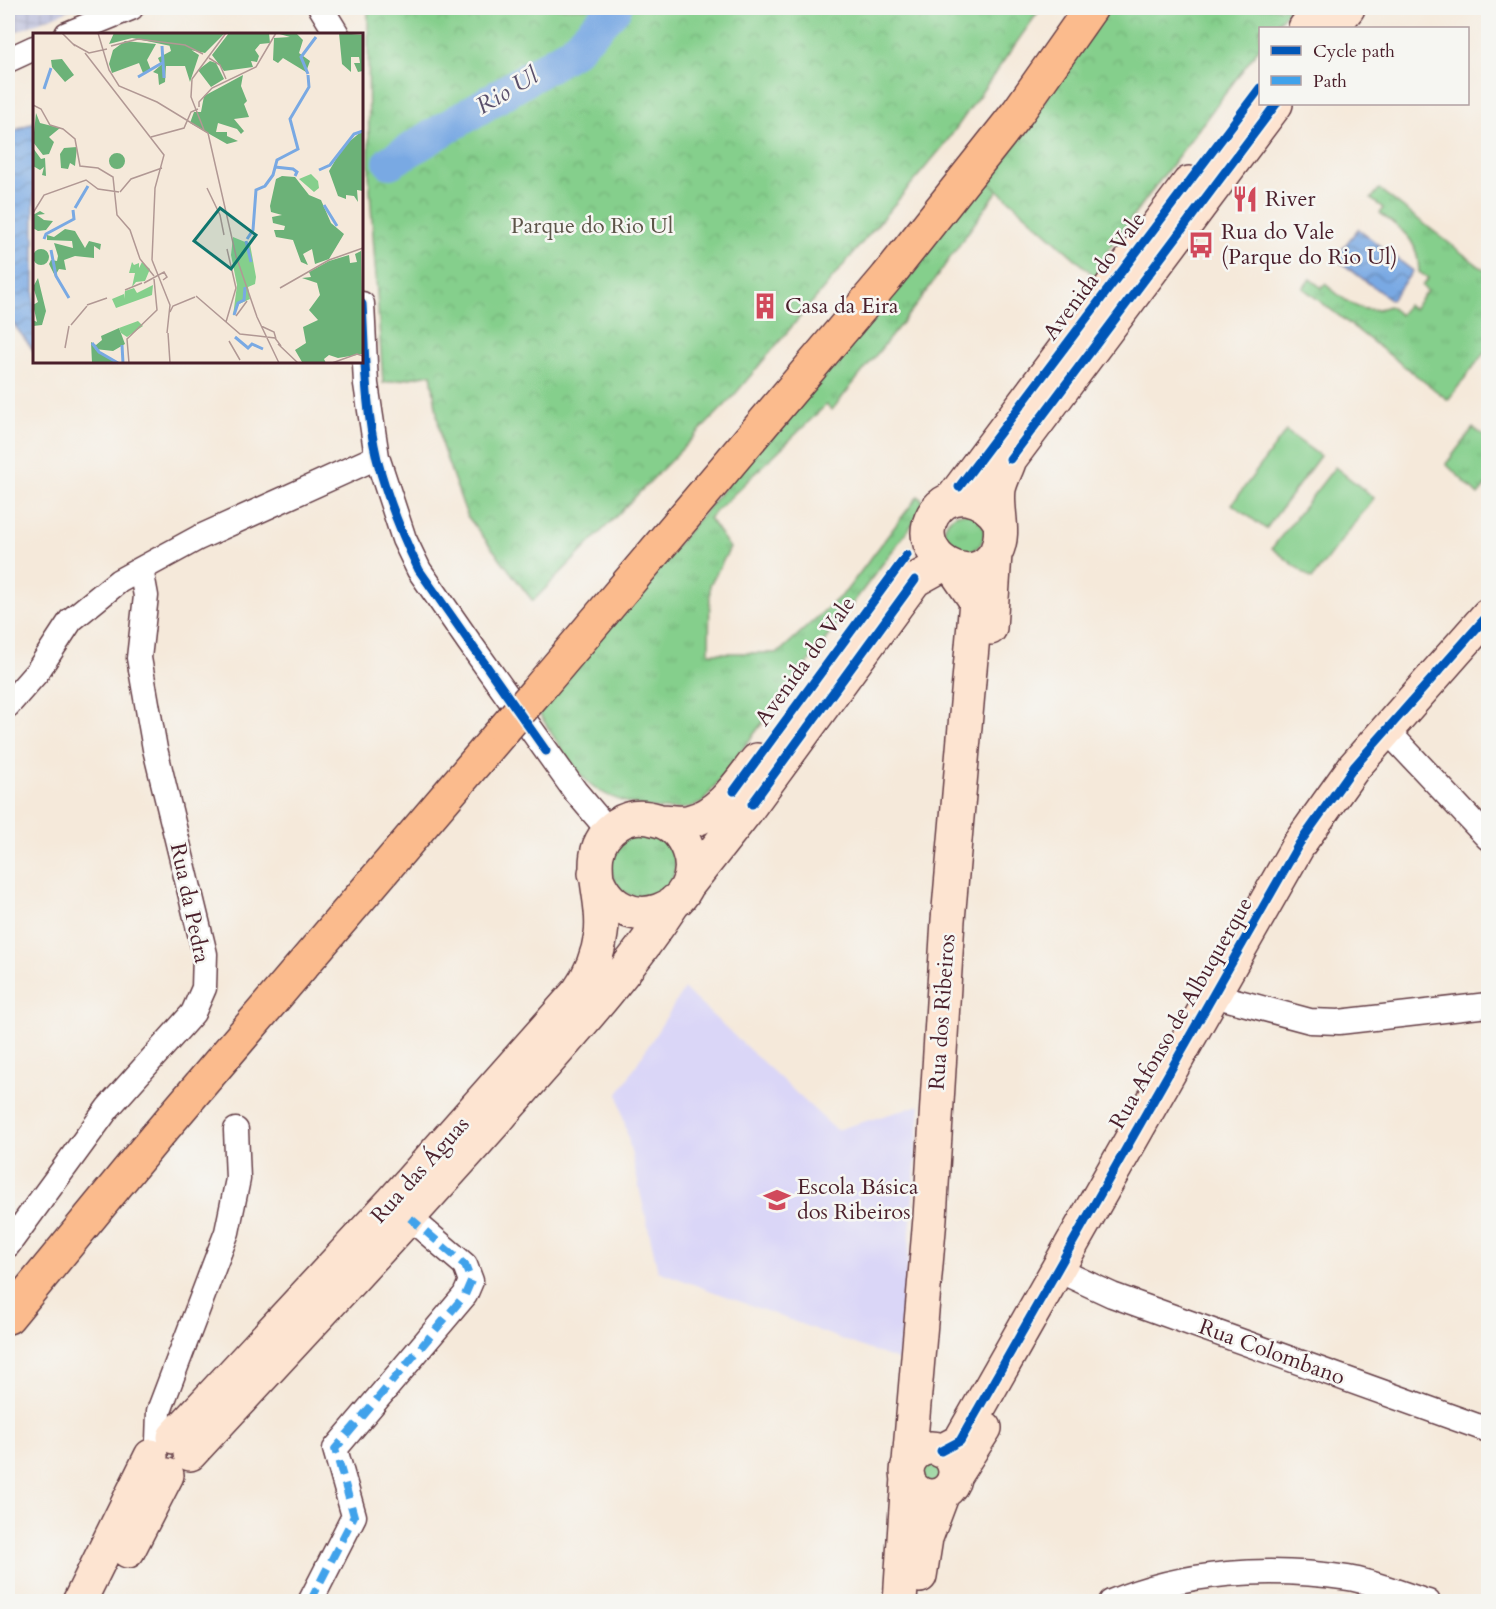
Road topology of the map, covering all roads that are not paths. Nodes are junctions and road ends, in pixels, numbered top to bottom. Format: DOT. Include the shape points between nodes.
graph roads {
  1 [pos="130,8"];
  2 [pos="321,8"];
  3 [pos="1074,8"];
  4 [pos="1091,8"];
  5 [pos="1321,8"];
  6 [pos="1348,8"];
  7 [pos="1306,27"];
  8 [pos="1333,27"];
  9 [pos="69,33"];
  10 [pos="336,33"];
  11 [pos="33,48"];
  12 [pos="8,60"];
  13 [pos="1259,89"];
  14 [pos="1275,105"];
  15 [pos="363,324"];
  16 [pos="377,457"];
  17 [pos="952,499"];
  18 [pos="999,521"];
  19 [pos="928,535"];
  20 [pos="995,554"];
  21 [pos="949,566"];
  22 [pos="141,569"];
  23 [pos="1488,621"];
  24 [pos="531,687"];
  25 [pos="8,705"];
  26 [pos="500,723"];
  27 [pos="1396,740"];
  28 [pos="662,821"];
  29 [pos="609,831"];
  30 [pos="1488,838"];
  31 [pos="595,873"];
  32 [pos="681,894"];
  33 [pos="1220,998"];
  34 [pos="1488,1005"];
  35 [pos="236,1130"];
  36 [pos="410,1218"];
  37 [pos="8,1245"];
  38 [pos="1064,1273"];
  39 [pos="8,1289"];
  40 [pos="8,1317"];
  41 [pos="1488,1430"];
  42 [pos="168,1453"];
  43 [pos="932,1468"];
  44 [pos="79,1602"];
  45 [pos="102,1602"];
  46 [pos="310,1602"];
  47 [pos="900,1602"];
  48 [pos="917,1602"];
  49 [pos="1111,1602"];
  50 [pos="1428,1602"];
  1 -- 9 [label="street"];
  2 -- 10 [label="street"];
  3 -- 24 [label="highway" via="1007,103"];
  4 -- 24 [label="highway" via="1018,112 887,277"];
  5 -- 7 [label="main road"];
  6 -- 8 [label="main road"];
  11 -- 12 [label="street"];
  13 -- 17 [label="main road, Avenida do Vale"];
  14 -- 18 [label="main road, Avenida do Vale" via="1010,459 999,489"];
  15 -- 16 [label="street" via="366,384"];
  16 -- 22 [label="street" via="198,538"];
  16 -- 29 [label="street" via="404,539 419,570 546,751"];
  17 -- 18 [label="main road" via="975,498 993,511"];
  17 -- 19 [label="main road, Avenida do Vale" via="934,513"];
  18 -- 20 [label="main road, Avenida do Vale" via="1001,532"];
  19 -- 21 [label="main road" via="930,546"];
  19 -- 28 [label="main road, Avenida do Vale" via="907,555 734,791 710,813 689,822"];
  20 -- 21 [label="main road, Avenida do Vale" via="977,568"];
  20 -- 43 [label="main road, Rua dos Ribeiros" via="928,1420"];
  21 -- 32 [label="main road, Avenida do Vale" via="915,580"];
  21 -- 43 [label="main road, Rua dos Ribeiros" via="976,601 948,920 930,1218"];
  22 -- 25 [label="street" via="102,593 70,620 38,672"];
  22 -- 37 [label="street, Rua da Pedra" via="146,596 139,658 155,749 205,954 204,988 194,1012 108,1108"];
  23 -- 27 [label="main road, Rua Afonso de Albuquerque"];
  23 -- 33 [label="main road, Rua Afonso de Albuquerque" via="1354,767 1299,844"];
  24 -- 26 [label="highway, bridge"];
  26 -- 39 [label="highway" via="140,1128"];
  26 -- 40 [label="highway"];
  27 -- 30 [label="street"];
  27 -- 33 [label="main road, Rua Afonso de Albuquerque" via="1364,777 1311,852"];
  28 -- 29 [label="main road" via="634,818"];
  28 -- 32 [label="main road" via="685,841 690,856 691,871"];
  29 -- 31 [label="main road" via="595,857"];
  31 -- 32 [label="main road" via="608,899 634,913 663,910"];
  31 -- 42 [label="main road, Rua das Águas" via="601,898 602,933 590,975 578,992"];
  32 -- 36 [label="main road, Rua das Águas" via="648,944 595,1009"];
  33 -- 34 [label="street" via="1310,1021 1329,1022"];
  33 -- 38 [label="main road, Rua Afonso de Albuquerque"];
  35 -- 42 [label="street, Rua das Águas" via="238,1179 228,1232 159,1411"];
  36 -- 42 [label="main road, Rua das Águas"];
  36 -- 46 [label="street, Rua das Águas" via="465,1265 471,1281 465,1295 335,1449 354,1516"];
  38 -- 41 [label="street, Rua Colombano" via="1112,1295"];
  38 -- 43 [label="main road, Rua Afonso de Albuquerque" via="960,1442"];
  42 -- 44 [label="main road, Rua das Águas"];
  42 -- 45 [label="main road, Rua das Águas"];
  43 -- 47 [label="main road"];
  43 -- 48 [label="main road"];
  49 -- 50 [label="street" via="1139,1590 1202,1577 1274,1570 1350,1578"];
}
